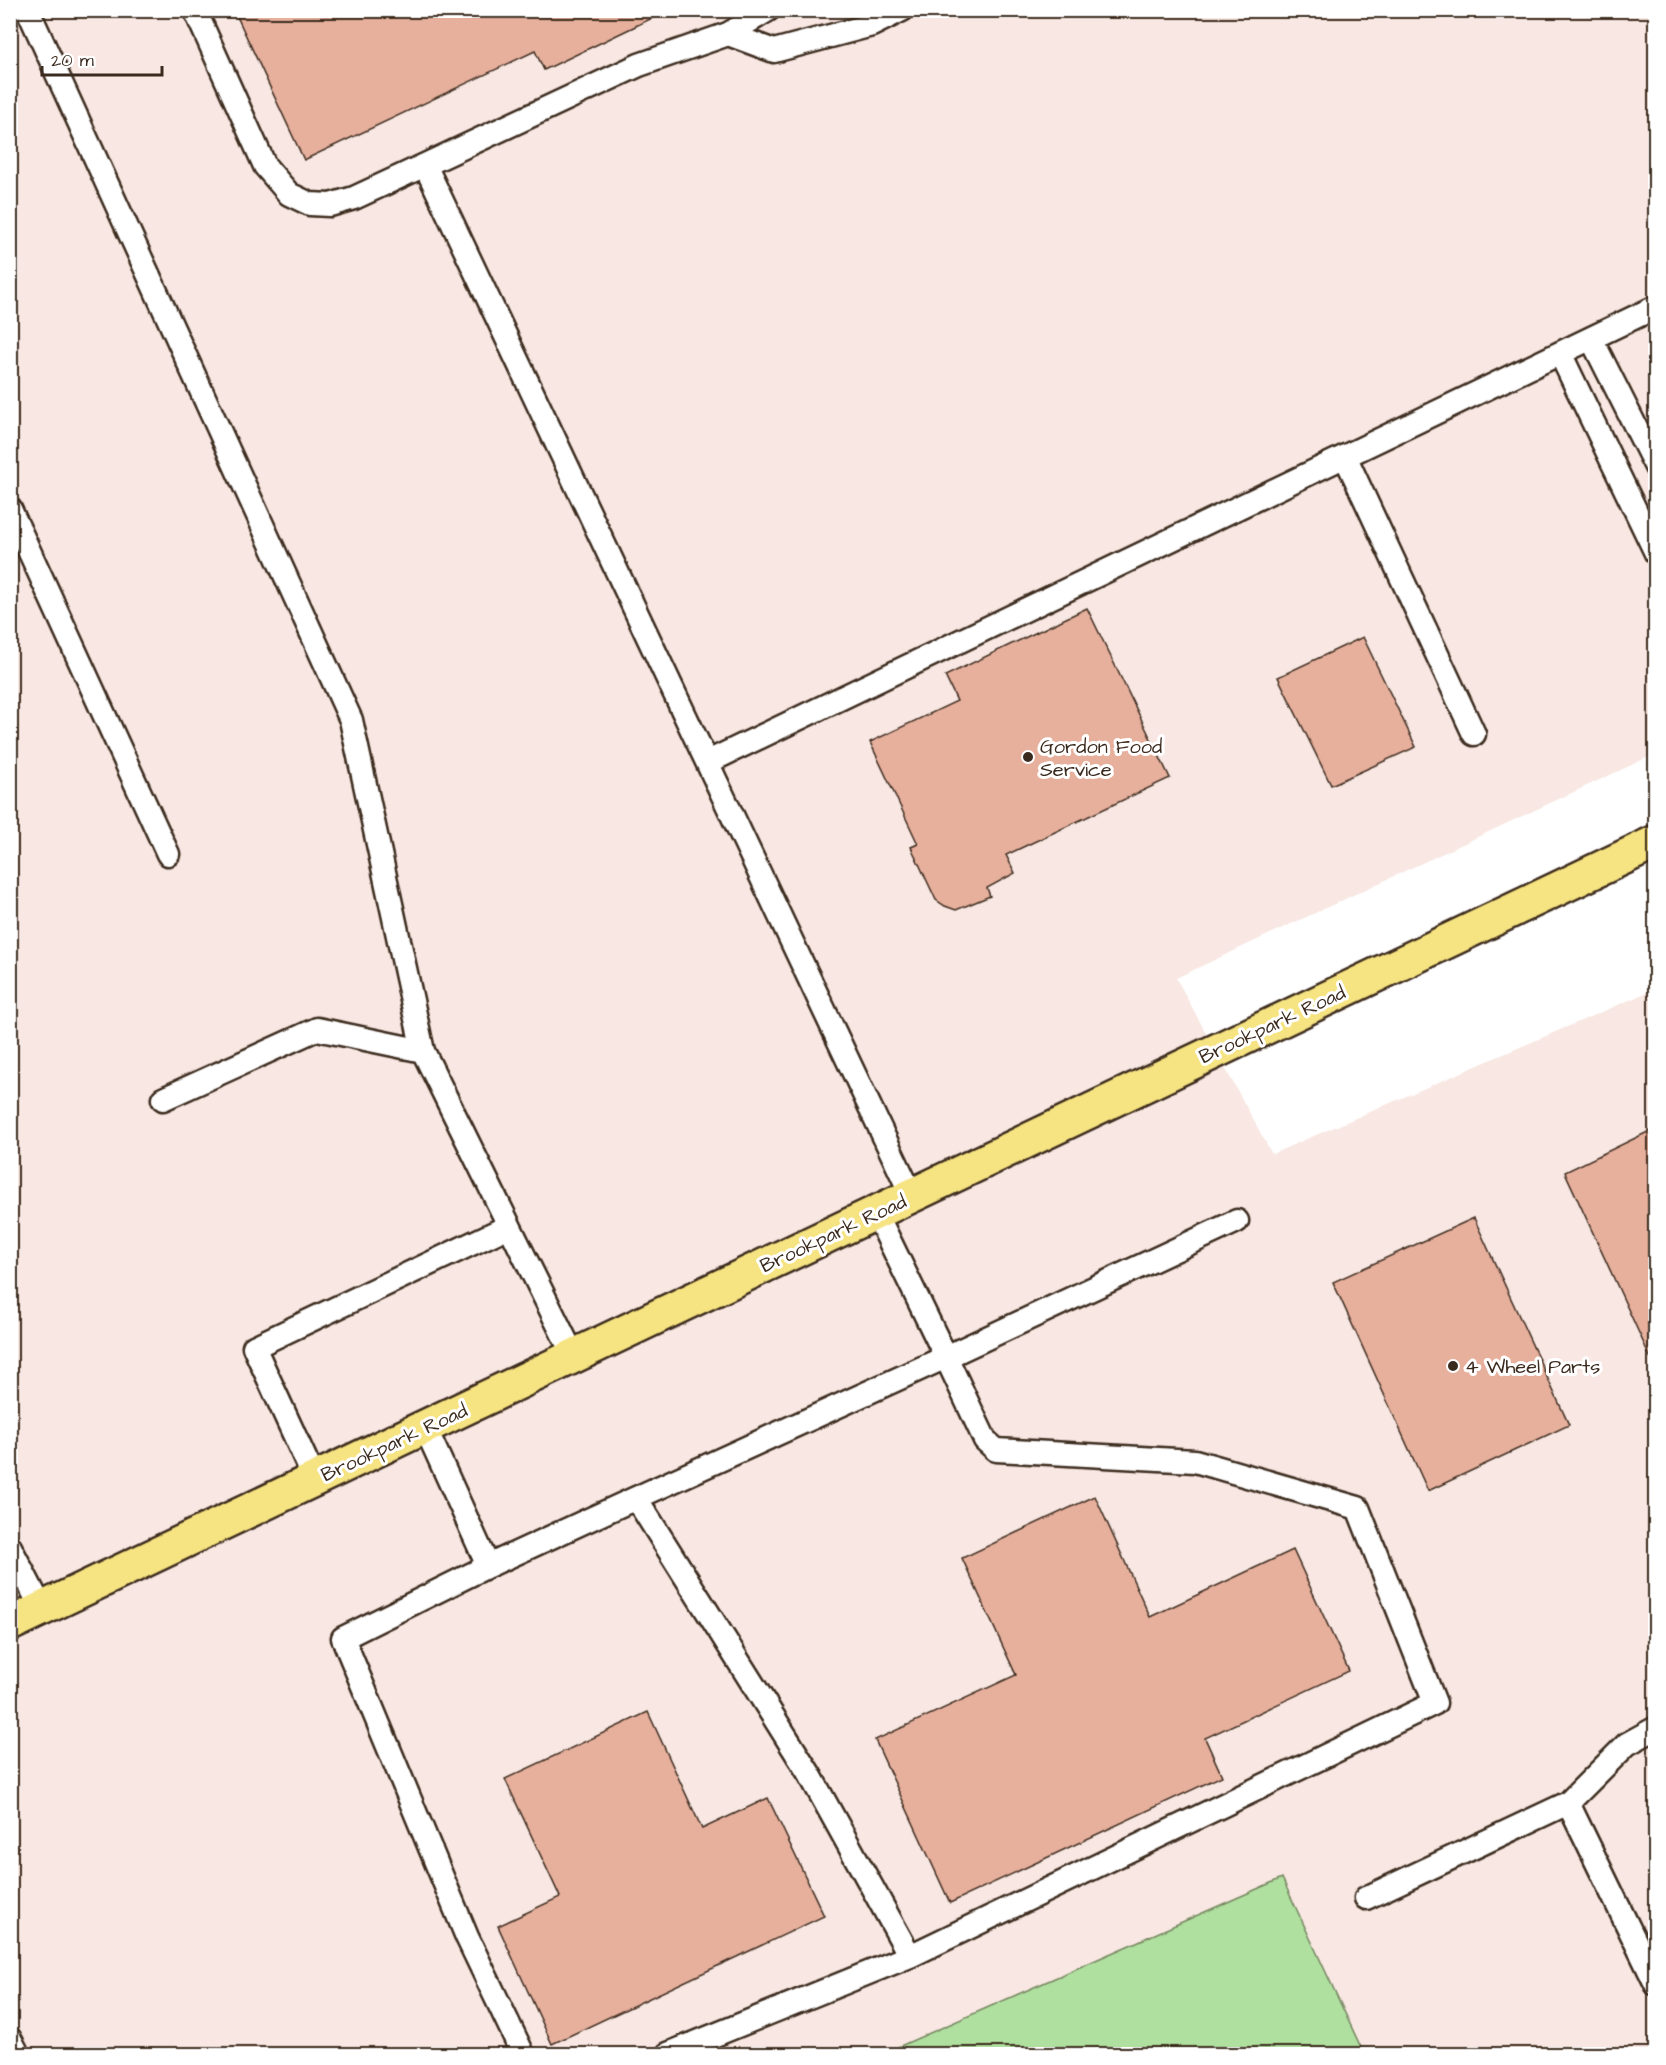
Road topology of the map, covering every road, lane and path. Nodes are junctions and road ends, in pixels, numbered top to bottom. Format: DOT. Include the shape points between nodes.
graph roads {
  1 [pos="28,10"];
  2 [pos="195,10"];
  3 [pos="768,10"];
  4 [pos="902,10"];
  5 [pos="728,34"];
  6 [pos="425,165"];
  7 [pos="1656,307"];
  8 [pos="1591,338"];
  9 [pos="1560,352"];
  10 [pos="1345,456"];
  11 [pos="1656,467"];
  12 [pos="10,509"];
  13 [pos="1656,553"];
  14 [pos="1474,734"];
  15 [pos="708,762"];
  16 [pos="1656,842"];
  17 [pos="168,854"];
  18 [pos="423,1051"];
  19 [pos="163,1099"];
  20 [pos="912,1196"];
  21 [pos="876,1213"];
  22 [pos="1237,1221"];
  23 [pos="509,1226"];
  24 [pos="573,1357"];
  25 [pos="946,1357"];
  26 [pos="425,1427"];
  27 [pos="315,1480"];
  28 [pos="636,1498"];
  29 [pos="10,1547"];
  30 [pos="488,1566"];
  31 [pos="42,1609"];
  32 [pos="10,1624"];
  33 [pos="1656,1728"];
  34 [pos="1568,1803"];
  35 [pos="1366,1898"];
  36 [pos="910,1956"];
  37 [pos="1656,1984"];
  38 [pos="10,2039"];
  39 [pos="18,2055"];
  40 [pos="523,2055"];
  41 [pos="668,2055"];
  1 -- 18 [label="lane" via="351,720"];
  2 -- 6 [label="lane" via="265,166 289,195 310,204 330,205"];
  3 -- 5 [label="lane"];
  4 -- 5 [label="lane" via="872,25 774,51"];
  5 -- 6 [label="lane" via="639,65"];
  6 -- 15 [label="lane"];
  7 -- 8 [label="lane"];
  8 -- 9 [label="lane"];
  8 -- 11 [label="lane"];
  9 -- 10 [label="lane"];
  9 -- 13 [label="lane"];
  10 -- 14 [label="lane"];
  10 -- 15 [label="lane"];
  12 -- 17 [label="lane"];
  15 -- 20 [label="lane"];
  16 -- 20 [label="main road, Brookpark Road"];
  18 -- 19 [label="lane" via="317,1029"];
  18 -- 23 [label="lane"];
  20 -- 21 [label="main road, Brookpark Road"];
  21 -- 24 [label="main road, Brookpark Road"];
  21 -- 25 [label="lane"];
  22 -- 25 [label="lane"];
  23 -- 24 [label="lane"];
  23 -- 27 [label="lane" via="254,1347"];
  24 -- 26 [label="main road, Brookpark Road"];
  25 -- 28 [label="lane"];
  25 -- 36 [label="lane" via="985,1440 996,1450 1195,1461 1358,1508 1435,1703"];
  26 -- 27 [label="main road, Brookpark Road"];
  26 -- 30 [label="lane"];
  27 -- 31 [label="main road, Brookpark Road"];
  28 -- 30 [label="lane"];
  28 -- 36 [label="lane" via="810,1775"];
  29 -- 31 [label="lane"];
  30 -- 40 [label="lane" via="343,1638 468,1938"];
  31 -- 32 [label="main road, Brookpark Road"];
  33 -- 34 [label="lane" via="1627,1744"];
  34 -- 35 [label="lane"];
  34 -- 37 [label="lane"];
  36 -- 41 [label="lane"];
  38 -- 39 [label="lane"];
}
